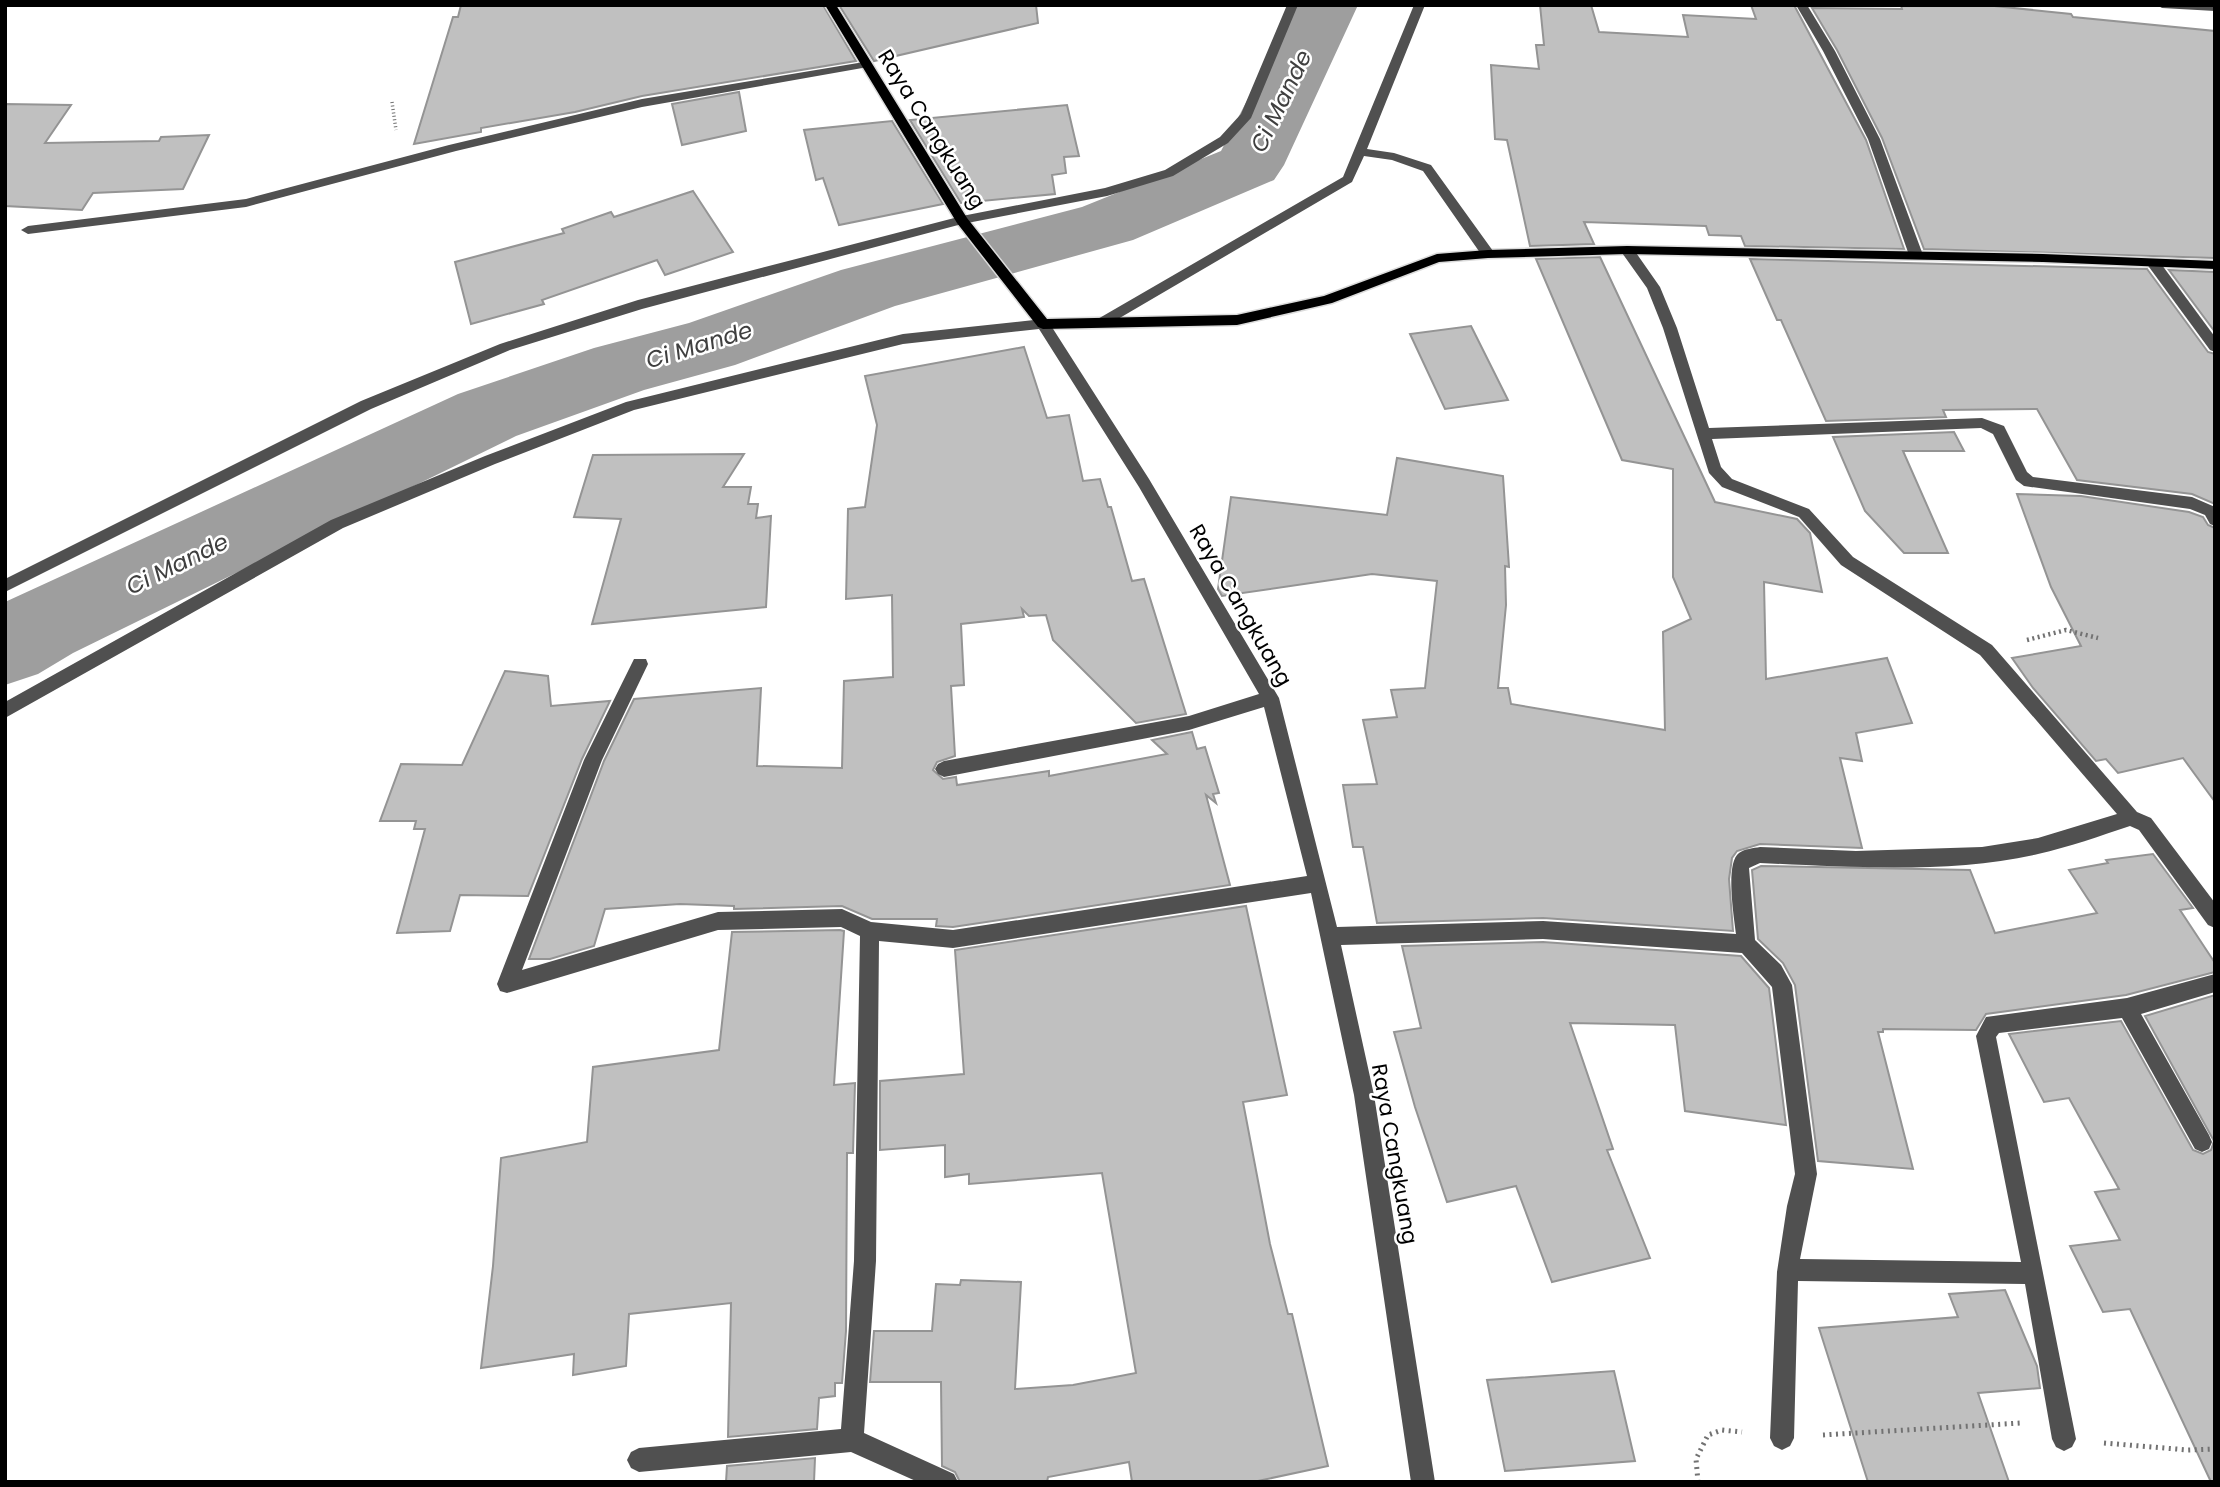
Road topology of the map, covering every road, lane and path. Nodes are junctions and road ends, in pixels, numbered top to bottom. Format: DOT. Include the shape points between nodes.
graph roads {
  1 [pos="830,5"];
  2 [pos="1293,5"];
  3 [pos="1420,5"];
  4 [pos="1801,5"];
  5 [pos="2162,5"];
  6 [pos="2215,8"];
  7 [pos="864,65"];
  8 [pos="1361,152"];
  9 [pos="962,220"];
  10 [pos="28,230"];
  11 [pos="1627,250"];
  12 [pos="1488,254"];
  13 [pos="1916,255"];
  14 [pos="2154,264"];
  15 [pos="2215,265"];
  16 [pos="1040,319"];
  17 [pos="1101,323"];
  18 [pos="2215,347"];
  19 [pos="1704,434"];
  20 [pos="2215,520"];
  21 [pos="5,586"];
  22 [pos="2098,638"];
  23 [pos="1986,650"];
  24 [pos="640,664"];
  25 [pos="1270,698"];
  26 [pos="5,711"];
  27 [pos="944,769"];
  28 [pos="2131,818"];
  29 [pos="1318,883"];
  30 [pos="2215,919"];
  31 [pos="870,931"];
  32 [pos="1330,936"];
  33 [pos="1746,944"];
  34 [pos="2215,983"];
  35 [pos="2127,1008"];
  36 [pos="2202,1142"];
  37 [pos="1788,1270"];
  38 [pos="2034,1273"];
  39 [pos="1782,1438"];
  40 [pos="2064,1439"];
  41 [pos="852,1440"];
  42 [pos="2215,1449"];
  43 [pos="639,1460"];
  44 [pos="946,1482"];
  45 [pos="1423,1482"];
  46 [pos="1698,1482"];
  1 -- 7 [label="main road, Raya Cangkuang"];
  2 -- 9 [label="street" via="1247,115 1224,140 1169,173 1138,184"];
  3 -- 8 [label="street"];
  4 -- 13 [label="street" via="1874,139"];
  5 -- 6 [label="street"];
  7 -- 9 [label="main road, Raya Cangkuang"];
  7 -- 10 [label="street" via="642,103 246,202"];
  8 -- 12 [label="street" via="1427,168"];
  8 -- 17 [label="street" via="1348,179"];
  9 -- 16 [label="main road, Raya Cangkuang"];
  9 -- 21 [label="street" via="638,305 505,347 366,405"];
  11 -- 12 [label="main road"];
  11 -- 13 [label="main road"];
  11 -- 19 [label="street" via="1670,328"];
  12 -- 17 [label="main road" via="1437,258 1327,300 1237,320"];
  13 -- 14 [label="main road"];
  14 -- 15 [label="main road"];
  14 -- 18 [label="street"];
  16 -- 17 [label="main road"];
  16 -- 25 [label="street, Raya Cangkuang" via="1144,482"];
  16 -- 26 [label="street" via="903,339 631,406 337,524"];
  19 -- 20 [label="street" via="1987,424 1999,430 2021,476 2029,482 2192,503 2210,511"];
  19 -- 23 [label="street" via="1714,469 1727,484 1804,513 1847,561"];
  22 -- 23 [label="path" via="2066,630"];
  23 -- 28 [label="street"];
  24 -- 31 [label="street" via="593,760 508,984 718,921 842,918"];
  25 -- 27 [label="street" via="1189,723"];
  25 -- 29 [label="street, Raya Cangkuang"];
  28 -- 30 [label="street" via="2145,824"];
  28 -- 33 [label="street" via="2038,846 1982,855 1751,856 1740,866"];
  29 -- 31 [label="street" via="953,939"];
  29 -- 32 [label="street, Raya Cangkuang"];
  31 -- 41 [label="street" via="865,1261"];
  32 -- 33 [label="street" via="1543,930"];
  32 -- 45 [label="street, Raya Cangkuang" via="1364,1095"];
  33 -- 37 [label="street" via="1782,985 1806,1174 1797,1203"];
  34 -- 35 [label="street"];
  35 -- 36 [label="street"];
  35 -- 38 [label="street" via="1993,1024 1986,1036"];
  37 -- 38 [label="street"];
  37 -- 39 [label="street"];
  38 -- 40 [label="street"];
  39 -- 40 [label="path" via="2041,1422"];
  39 -- 46 [label="path" via="1723,1430 1709,1435 1696,1459"];
  40 -- 42 [label="path"];
  41 -- 43 [label="street"];
  41 -- 44 [label="street"];
}
